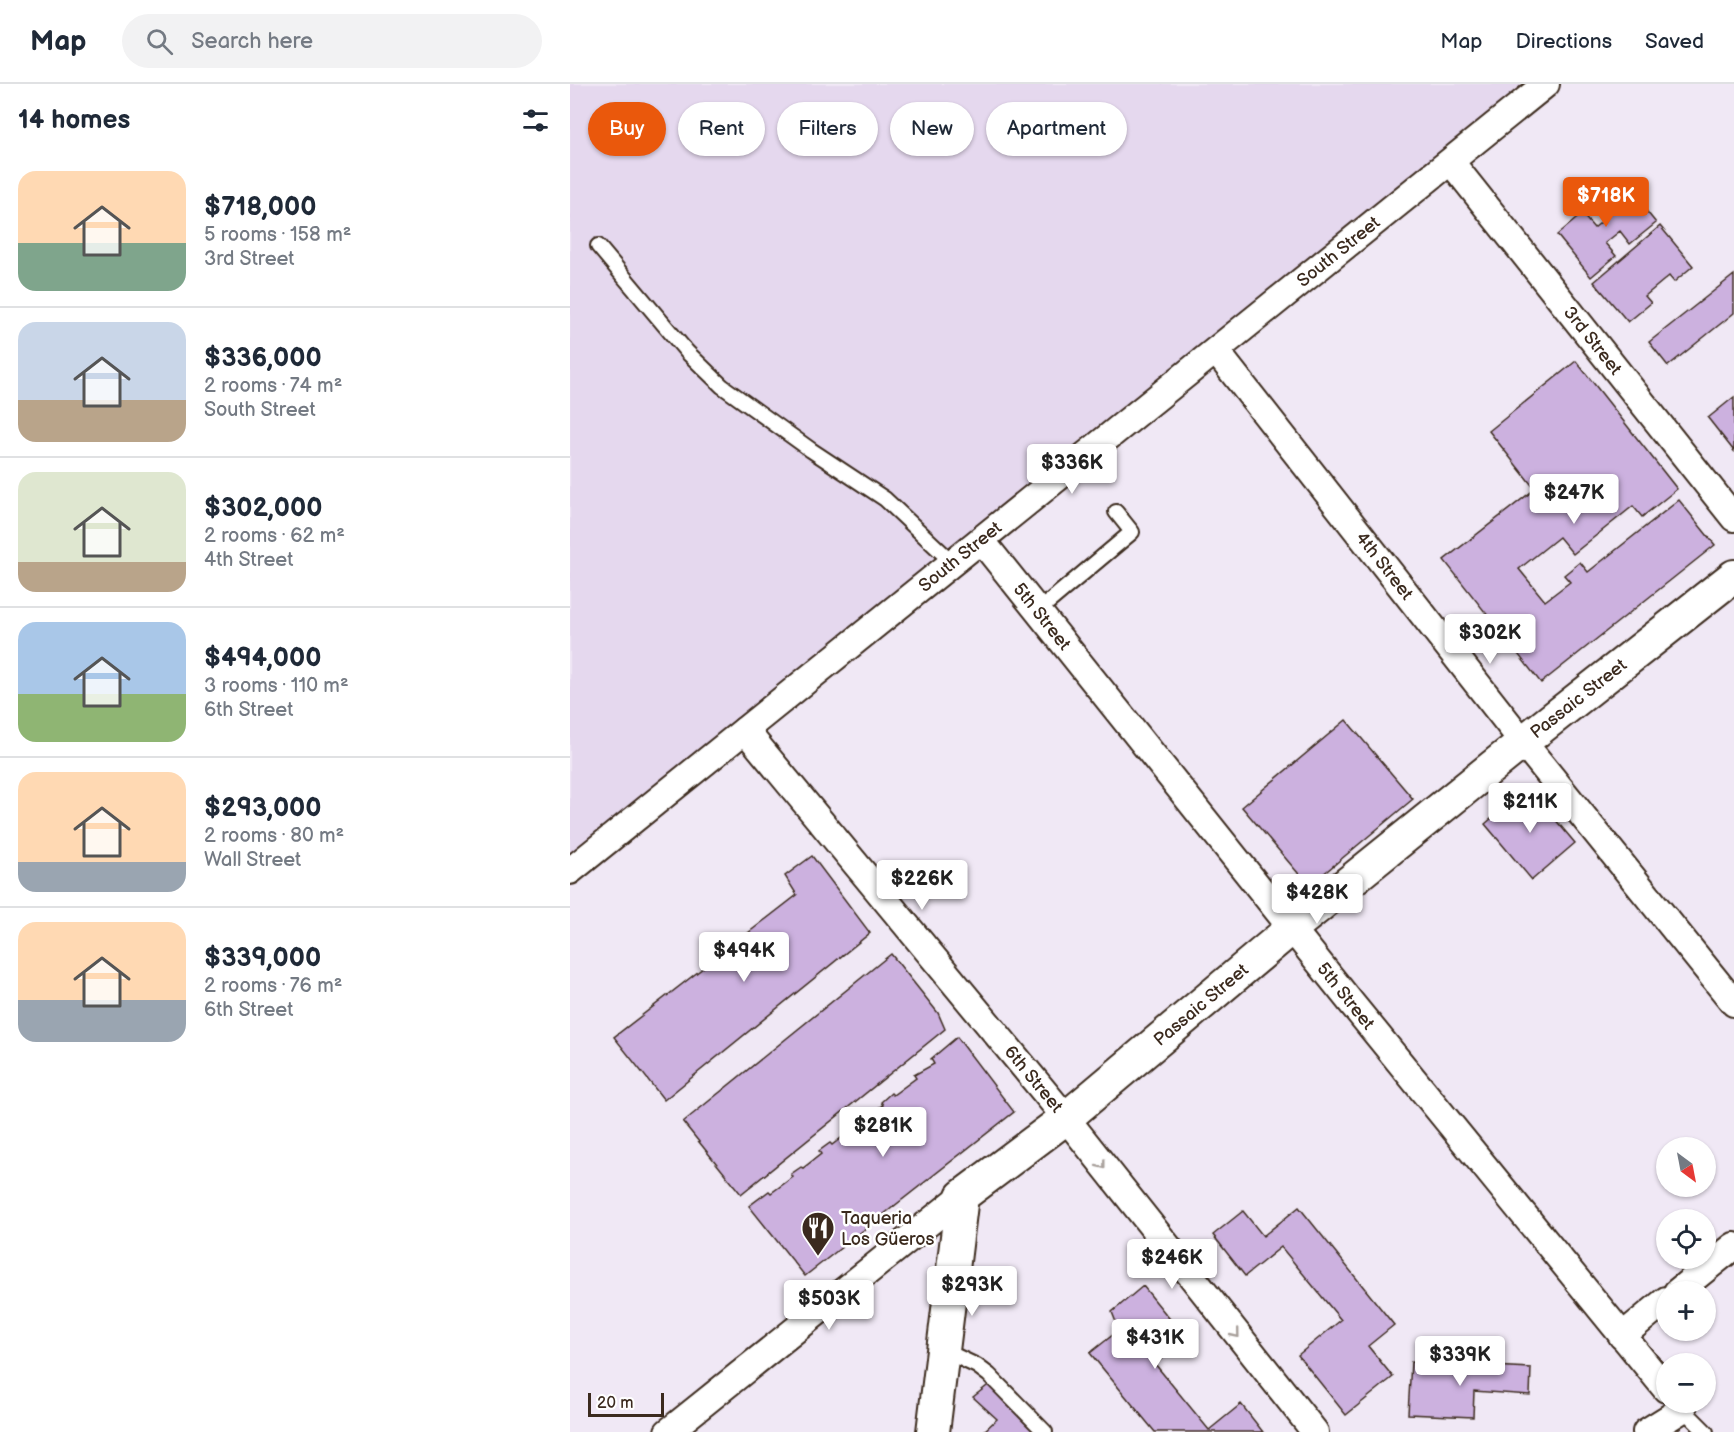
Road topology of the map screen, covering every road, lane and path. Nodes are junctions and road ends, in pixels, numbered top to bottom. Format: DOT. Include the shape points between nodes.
graph roads {
  1 [pos="1544,85"];
  2 [pos="1451,162"];
  3 [pos="598,246"];
  4 [pos="1216,351"];
  5 [pos="1116,512"];
  6 [pos="1734,518"];
  7 [pos="981,540"];
  8 [pos="953,563"];
  9 [pos="1734,576"];
  10 [pos="1038,611"];
  11 [pos="746,730"];
  12 [pos="1523,742"];
  13 [pos="570,871"];
  14 [pos="1292,928"];
  15 [pos="1734,1003"];
  16 [pos="1066,1119"];
  17 [pos="962,1196"];
  18 [pos="1734,1246"];
  19 [pos="1691,1281"];
  20 [pos="1656,1308"];
  21 [pos="1622,1336"];
  22 [pos="943,1350"];
  23 [pos="1656,1377"];
  24 [pos="1671,1413"];
  25 [pos="1687,1413"];
  26 [pos="668,1432"];
  27 [pos="933,1432"];
  28 [pos="1045,1432"];
  29 [pos="1315,1432"];
  30 [pos="1646,1432"];
  31 [pos="1706,1432"];
  1 -- 2 [label="street, South Street"];
  2 -- 4 [label="street, South Street"];
  2 -- 6 [label="street, 3rd Street"];
  3 -- 8 [label="lane" via="687,352 722,386 885,499"];
  4 -- 7 [label="street, South Street"];
  4 -- 12 [label="street, 4th Street"];
  5 -- 10 [label="lane" via="1132,532"];
  7 -- 8 [label="street, South Street"];
  7 -- 10 [label="street, 5th Street"];
  8 -- 11 [label="street, South Street"];
  9 -- 12 [label="street, Passaic Street"];
  10 -- 14 [label="street, 5th Street"];
  11 -- 13 [label="street, South Street"];
  11 -- 16 [label="street, 6th Street"];
  12 -- 14 [label="street, Passaic Street"];
  12 -- 15 [label="street, 4th Street"];
  14 -- 16 [label="street, Passaic Street"];
  14 -- 21 [label="street, 5th Street"];
  16 -- 17 [label="street, Passaic Street"];
  16 -- 29 [label="street, 6th Street, one-way"];
  17 -- 22 [label="street"];
  17 -- 26 [label="street, Passaic Street"];
  18 -- 19 [label="street"];
  20 -- 21 [label="street"];
  21 -- 23 [label="street"];
  22 -- 27 [label="street"];
  22 -- 28 [label="lane" via="989,1374"];
  24 -- 30 [label="street"];
  25 -- 31 [label="lane"];
}
